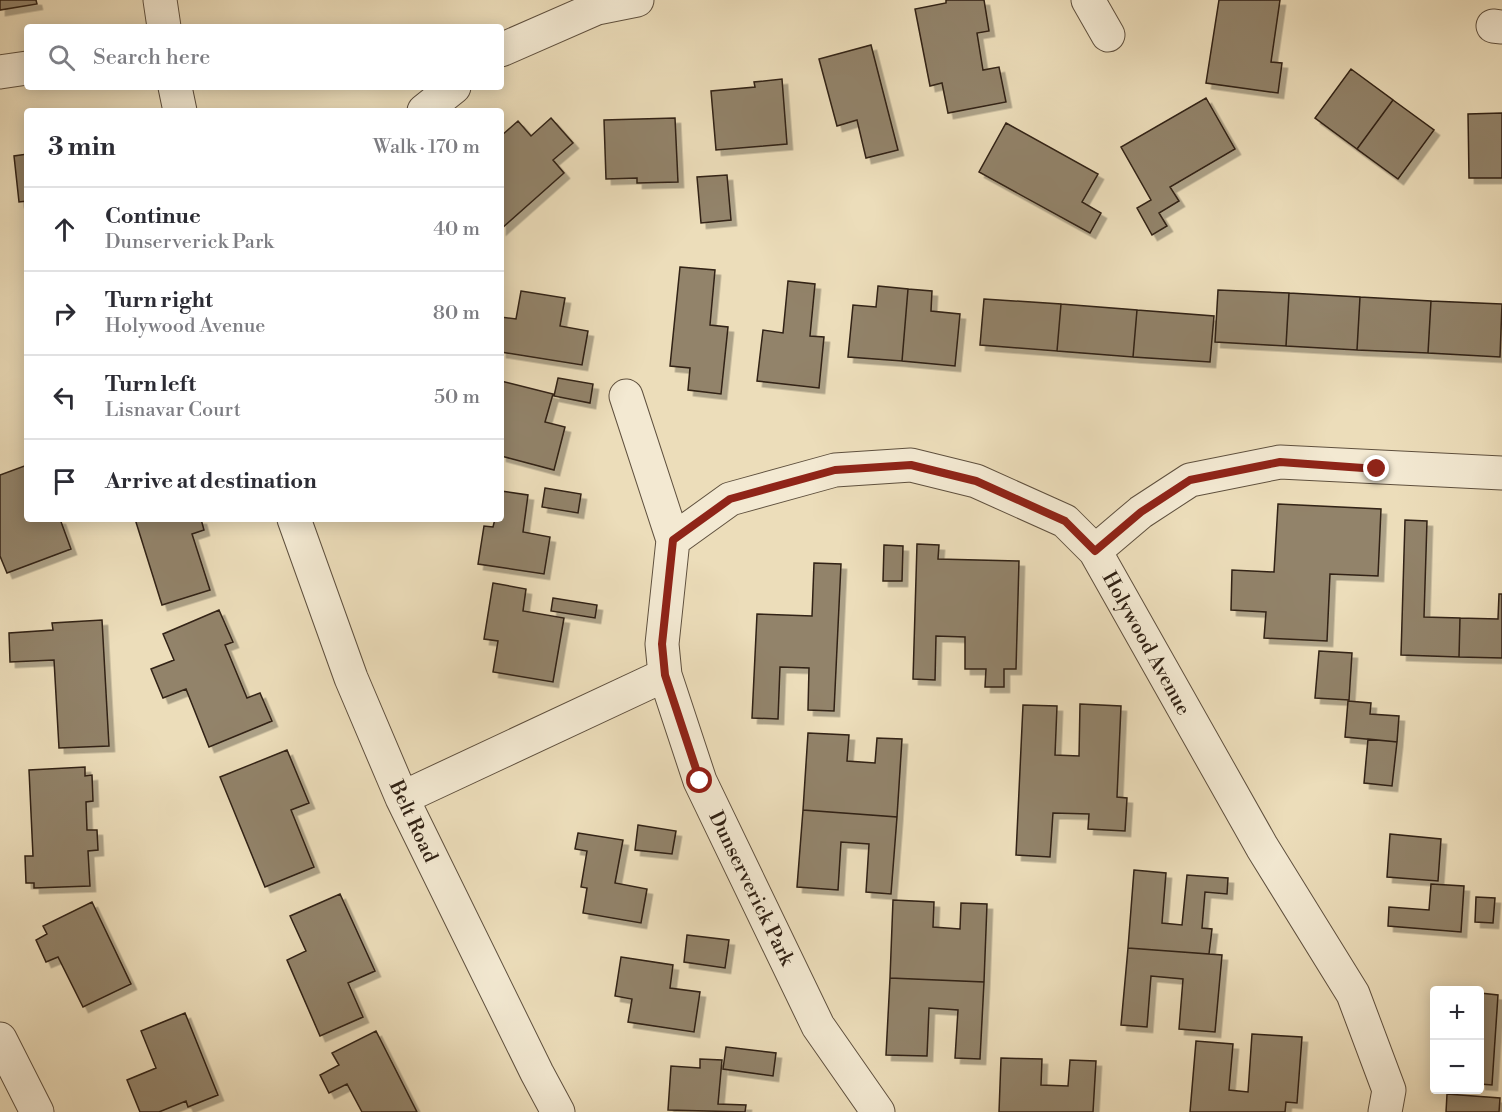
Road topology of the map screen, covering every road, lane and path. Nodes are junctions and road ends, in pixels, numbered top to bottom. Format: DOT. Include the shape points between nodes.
graph roads {
  1 [pos="160,0"];
  2 [pos="637,0"];
  3 [pos="1088,0"];
  4 [pos="164,24"];
  5 [pos="1108,35"];
  6 [pos="504,49"];
  7 [pos="24,68"];
  8 [pos="0,72"];
  9 [pos="176,90"];
  10 [pos="450,90"];
  11 [pos="179,108"];
  12 [pos="428,108"];
  13 [pos="626,396"];
  14 [pos="1502,473"];
  15 [pos="295,522"];
  16 [pos="673,540"];
  17 [pos="1095,551"];
  18 [pos="665,675"];
  19 [pos="402,798"];
  20 [pos="0,1039"];
  21 [pos="37,1112"];
  22 [pos="558,1112"];
  23 [pos="878,1112"];
  24 [pos="1385,1112"];
  1 -- 4 [label="street"];
  2 -- 6 [label="street" via="597,8"];
  3 -- 5 [label="street"];
  7 -- 8 [label="street"];
  9 -- 11 [label="street"];
  10 -- 12 [label="street"];
  13 -- 16 [label="street"];
  14 -- 17 [label="street" via="1280,462 1190,480 1141,512"];
  15 -- 19 [label="street, Belt Road" via="351,678"];
  16 -- 17 [label="street, Holywood Avenue" via="730,499 835,470 911,465 976,481 1065,521"];
  16 -- 18 [label="street, Dunserverick Park" via="662,644"];
  17 -- 24 [label="street, Holywood Avenue" via="1262,847 1353,994 1389,1090"];
  18 -- 19 [label="street"];
  18 -- 23 [label="street, Dunserverick Park" via="700,781 818,1026"];
  19 -- 22 [label="street, Belt Road"];
  20 -- 21 [label="street"];
}
